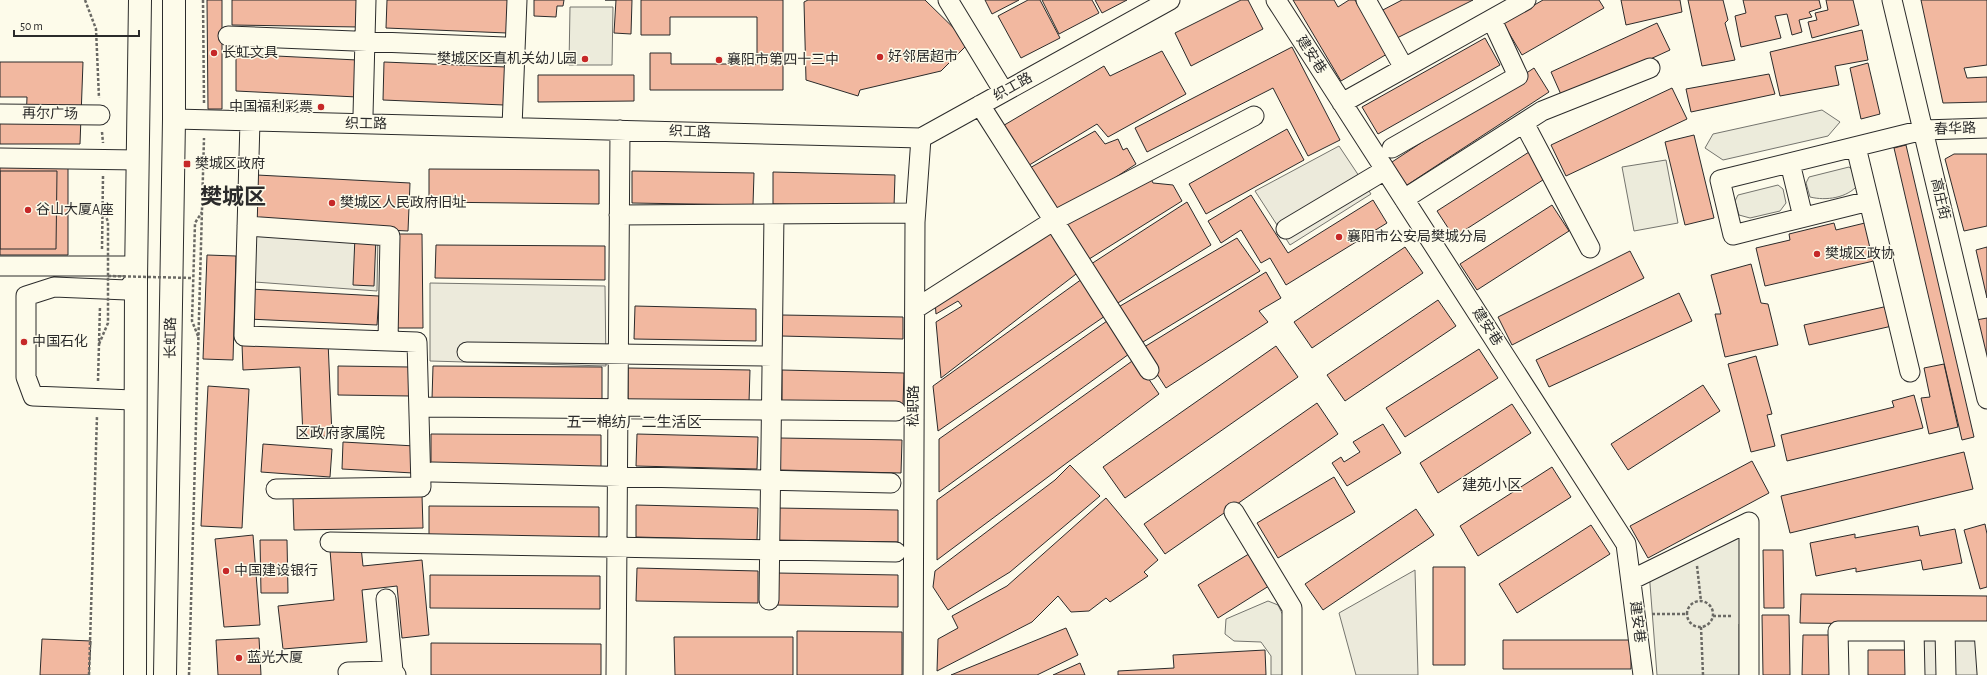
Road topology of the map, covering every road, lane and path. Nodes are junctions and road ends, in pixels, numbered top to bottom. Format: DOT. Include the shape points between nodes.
graph roads {
  1 [pos="85,0"];
  2 [pos="140,0"];
  3 [pos="174,0"];
  4 [pos="203,0"];
  5 [pos="366,0"];
  6 [pos="517,0"];
  7 [pos="948,0"];
  8 [pos="1170,0"];
  9 [pos="1276,0"];
  10 [pos="1366,0"];
  11 [pos="1526,0"];
  12 [pos="1892,0"];
  13 [pos="1492,20"];
  14 [pos="228,36"];
  15 [pos="365,40"];
  16 [pos="505,48"];
  17 [pos="1404,68"];
  18 [pos="1650,68"];
  19 [pos="1004,92"];
  20 [pos="1342,103"];
  21 [pos="980,105"];
  22 [pos="0,114"];
  23 [pos="363,114"];
  24 [pos="100,115"];
  25 [pos="1254,116"];
  26 [pos="174,119"];
  27 [pos="204,119"];
  28 [pos="250,121"];
  29 [pos="1524,123"];
  30 [pos="512,127"];
  31 [pos="1987,128"];
  32 [pos="620,130"];
  33 [pos="1923,130"];
  34 [pos="921,138"];
  35 [pos="1856,147"];
  36 [pos="1392,148"];
  37 [pos="0,158"];
  38 [pos="138,160"];
  39 [pos="1790,163"];
  40 [pos="1385,170"];
  41 [pos="1404,199"];
  42 [pos="1869,200"];
  43 [pos="102,208"];
  44 [pos="202,212"];
  45 [pos="906,213"];
  46 [pos="774,214"];
  47 [pos="619,215"];
  48 [pos="1803,217"];
  49 [pos="1054,221"];
  50 [pos="247,226"];
  51 [pos="1286,229"];
  52 [pos="1590,248"];
  53 [pos="0,266"];
  54 [pos="136,272"];
  55 [pos="108,276"];
  56 [pos="193,278"];
  57 [pos="915,309"];
  58 [pos="198,338"];
  59 [pos="388,341"];
  60 [pos="99,344"];
  61 [pos="467,352"];
  62 [pos="618,353"];
  63 [pos="772,356"];
  64 [pos="1149,370"];
  65 [pos="1910,372"];
  66 [pos="1987,399"];
  67 [pos="426,407"];
  68 [pos="618,409"];
  69 [pos="771,410"];
  70 [pos="896,411"];
  71 [pos="135,413"];
  72 [pos="432,472"];
  73 [pos="618,477"];
  74 [pos="770,480"];
  75 [pos="890,483"];
  76 [pos="276,489"];
  77 [pos="1234,512"];
  78 [pos="330,542"];
  79 [pos="617,546"];
  80 [pos="1695,548"];
  81 [pos="769,550"];
  82 [pos="896,552"];
  83 [pos="1631,580"];
  84 [pos="386,599"];
  85 [pos="768,600"];
  86 [pos="1701,601"];
  87 [pos="1636,613"];
  88 [pos="1687,614"];
  89 [pos="1701,627"];
  90 [pos="1914,631"];
  91 [pos="1945,631"];
  92 [pos="1986,631"];
  93 [pos="395,673"];
  94 [pos="1987,673"];
  95 [pos="135,675"];
  96 [pos="165,675"];
  97 [pos="189,675"];
  98 [pos="348,675"];
  99 [pos="616,675"];
  100 [pos="913,675"];
  101 [pos="1292,675"];
  102 [pos="1643,675"];
  103 [pos="1703,675"];
  104 [pos="1749,675"];
  105 [pos="1839,675"];
  106 [pos="1915,675"];
  107 [pos="1946,675"];
  1 -- 24 [label="path" via="96,29"];
  2 -- 38 [label="highway"];
  3 -- 26 [label="highway, 长虹路"];
  4 -- 27 [label="path"];
  5 -- 15 [label="street"];
  6 -- 30 [label="street"];
  7 -- 19 [label="street"];
  8 -- 19 [label="street, 织工路"];
  9 -- 20 [label="street, 建安巷"];
  10 -- 17 [label="street"];
  11 -- 13 [label="street"];
  12 -- 33 [label="street, 高庄街"];
  13 -- 17 [label="street"];
  13 -- 36 [label="street" via="1518,76"];
  14 -- 15 [label="street"];
  15 -- 16 [label="street"];
  15 -- 23 [label="street"];
  17 -- 20 [label="street"];
  18 -- 29 [label="street" via="1542,111"];
  19 -- 21 [label="street, 织工路"];
  20 -- 40 [label="street, 建安巷"];
  21 -- 34 [label="street, 织工路"];
  21 -- 49 [label="street"];
  22 -- 24 [label="street, 再尔广场"];
  25 -- 49 [label="street"];
  26 -- 27 [label="street, 织工路"];
  26 -- 96 [label="highway, 长虹路"];
  27 -- 28 [label="street, 织工路"];
  27 -- 44 [label="path"];
  28 -- 30 [label="street, 织工路"];
  28 -- 50 [label="street"];
  29 -- 41 [label="street"];
  29 -- 52 [label="street"];
  30 -- 32 [label="street, 织工路"];
  31 -- 33 [label="street, 春华路"];
  32 -- 34 [label="street, 织工路"];
  32 -- 47 [label="street"];
  33 -- 35 [label="street, 春华路"];
  33 -- 66 [label="street, 高庄街"];
  34 -- 57 [label="street, 松职路" via="915,222"];
  35 -- 39 [label="street, 春华路"];
  35 -- 42 [label="street"];
  37 -- 38 [label="street"];
  38 -- 54 [label="highway"];
  39 -- 48 [label="street"];
  39 -- 48 [label="street, 春华路" via="1720,180 1733,235"];
  40 -- 41 [label="street, 建安巷"];
  40 -- 51 [label="street"];
  41 -- 83 [label="street, 建安巷" via="1626,544"];
  42 -- 48 [label="street"];
  42 -- 65 [label="street"];
  43 -- 55 [label="path, bridge" via="108,222"];
  44 -- 56 [label="path" via="195,223"];
  44 -- 58 [label="path"];
  45 -- 46 [label="street"];
  46 -- 47 [label="street"];
  46 -- 63 [label="street"];
  47 -- 62 [label="street"];
  49 -- 57 [label="street"];
  49 -- 64 [label="street"];
  50 -- 59 [label="street" via="390,236"];
  50 -- 59 [label="street" via="244,336"];
  53 -- 54 [label="street"];
  54 -- 71 [label="highway"];
  54 -- 71 [label="street" via="128,290 54,287 26,296 26,377 33,396 133,400"];
  55 -- 56 [label="path, bridge"];
  55 -- 60 [label="path, bridge" via="108,323"];
  56 -- 58 [label="path" via="192,321"];
  57 -- 100 [label="street, 松职路"];
  58 -- 97 [label="path"];
  59 -- 76 [label="street" via="416,342 421,487"];
  61 -- 62 [label="street"];
  62 -- 63 [label="street"];
  62 -- 68 [label="street"];
  63 -- 69 [label="street"];
  67 -- 68 [label="street"];
  68 -- 69 [label="street"];
  68 -- 73 [label="street"];
  69 -- 70 [label="street"];
  69 -- 74 [label="street"];
  71 -- 95 [label="highway"];
  72 -- 73 [label="street"];
  73 -- 74 [label="street"];
  73 -- 79 [label="street"];
  74 -- 75 [label="street"];
  74 -- 81 [label="street"];
  77 -- 101 [label="street" via="1292,608"];
  78 -- 79 [label="street"];
  79 -- 81 [label="street"];
  79 -- 99 [label="street"];
  80 -- 83 [label="street"];
  80 -- 86 [label="path"];
  80 -- 104 [label="street" via="1749,522"];
  81 -- 82 [label="street"];
  81 -- 85 [label="street"];
  83 -- 87 [label="street, 建安巷"];
  84 -- 93 [label="street"];
  86 -- 88 [label="path" via="1693,603"];
  86 -- 89 [label="path" via="1709,604 1713,616 1709,624"];
  87 -- 88 [label="path"];
  87 -- 102 [label="street, 建安巷"];
  88 -- 89 [label="path" via="1693,625"];
  89 -- 103 [label="path"];
  90 -- 91 [label="street"];
  90 -- 105 [label="street" via="1838,631"];
  90 -- 106 [label="street"];
  91 -- 92 [label="street"];
  91 -- 107 [label="street"];
  92 -- 94 [label="street"];
  93 -- 98 [label="street" via="348,672"];
}
